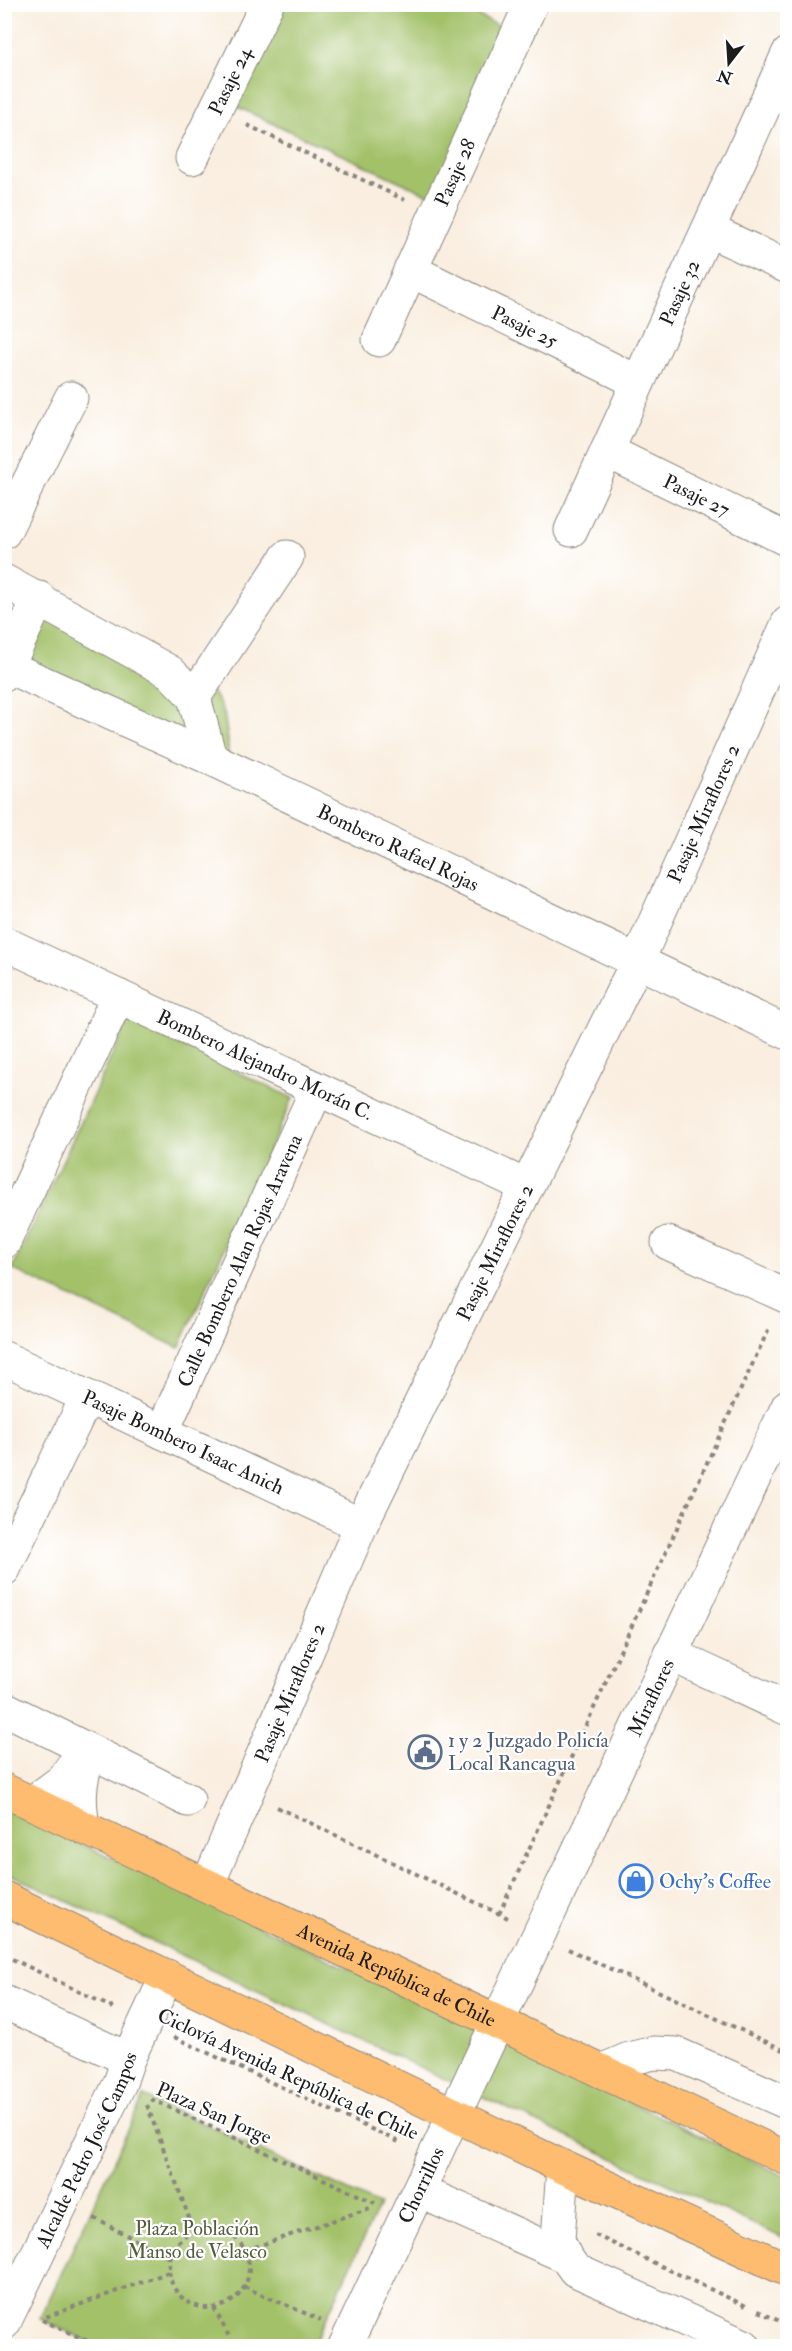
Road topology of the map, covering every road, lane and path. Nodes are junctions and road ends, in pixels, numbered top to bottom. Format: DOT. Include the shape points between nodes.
graph roads {
  1 [pos="267,4"];
  2 [pos="531,4"];
  3 [pos="788,54"];
  4 [pos="214,110"];
  5 [pos="192,158"];
  6 [pos="436,214"];
  7 [pos="708,230"];
  8 [pos="788,267"];
  9 [pos="410,270"];
  10 [pos="379,340"];
  11 [pos="638,382"];
  12 [pos="71,398"];
  13 [pos="607,451"];
  14 [pos="571,531"];
  15 [pos="4,532"];
  16 [pos="788,540"];
  17 [pos="287,557"];
  18 [pos="4,581"];
  19 [pos="39,598"];
  20 [pos="788,623"];
  21 [pos="6,670"];
  22 [pos="194,697"];
  23 [pos="210,758"];
  24 [pos="4,943"];
  25 [pos="638,960"];
  26 [pos="118,996"];
  27 [pos="788,1033"];
  28 [pos="317,1089"];
  29 [pos="526,1186"];
  30 [pos="4,1242"];
  31 [pos="668,1244"];
  32 [pos="786,1296"];
  33 [pos="4,1358"];
  34 [pos="87,1397"];
  35 [pos="788,1406"];
  36 [pos="162,1432"];
  37 [pos="361,1525"];
  38 [pos="4,1569"];
  39 [pos="670,1654"];
  40 [pos="4,1708"];
  41 [pos="788,1709"];
  42 [pos="87,1750"];
  43 [pos="246,1791"];
  44 [pos="18,1796"];
  45 [pos="188,1800"];
  46 [pos="83,1827"];
  47 [pos="208,1884"];
  48 [pos="4,1898"];
  49 [pos="499,1914"];
  50 [pos="538,1933"];
  51 [pos="4,1956"];
  52 [pos="167,1976"];
  53 [pos="4,2002"];
  54 [pos="499,2022"];
  55 [pos="145,2024"];
  56 [pos="788,2052"];
  57 [pos="128,2059"];
  58 [pos="601,2071"];
  59 [pos="788,2103"];
  60 [pos="455,2115"];
  61 [pos="434,2158"];
  62 [pos="788,2159"];
  63 [pos="563,2167"];
  64 [pos="419,2191"];
  65 [pos="379,2205"];
  66 [pos="88,2215"];
  67 [pos="374,2216"];
  68 [pos="559,2218"];
  69 [pos="194,2230"];
  70 [pos="246,2250"];
  71 [pos="565,2256"];
  72 [pos="170,2258"];
  73 [pos="788,2271"];
  74 [pos="169,2272"];
  75 [pos="244,2287"];
  76 [pos="214,2308"];
  77 [pos="44,2309"];
  78 [pos="40,2319"];
  79 [pos="4,2323"];
  80 [pos="788,2325"];
  81 [pos="333,2337"];
  82 [pos="98,2346"];
  83 [pos="234,2346"];
  84 [pos="744,2346"];
  1 -- 4 [label="street, Pasaje 24"];
  2 -- 6 [label="street, Pasaje 28"];
  3 -- 7 [label="street, Pasaje 32"];
  4 -- 5 [label="street, Pasaje 24"];
  4 -- 6 [label="path"];
  6 -- 9 [label="street, Pasaje 28"];
  7 -- 8 [label="street"];
  7 -- 11 [label="street, Pasaje 32"];
  9 -- 10 [label="street, Pasaje 28"];
  9 -- 11 [label="street, Pasaje 25"];
  11 -- 13 [label="street, Pasaje 32"];
  12 -- 15 [label="street"];
  13 -- 14 [label="street, Pasaje 32"];
  13 -- 16 [label="street, Pasaje 27"];
  17 -- 22 [label="street"];
  18 -- 19 [label="street"];
  19 -- 21 [label="street"];
  19 -- 22 [label="street" via="170,672"];
  20 -- 25 [label="street, Pasaje Miraflores 2"];
  21 -- 23 [label="street, Bombero Rafael Rojas"];
  22 -- 23 [label="street"];
  23 -- 25 [label="street, Bombero Rafael Rojas"];
  24 -- 26 [label="street, Bombero Alejandro Morán C."];
  25 -- 27 [label="street, Bombero Rafael Rojas"];
  25 -- 29 [label="street, Pasaje Miraflores 2"];
  26 -- 28 [label="street, Bombero Alejandro Morán C."];
  26 -- 30 [label="street"];
  28 -- 29 [label="street, Bombero Alejandro Morán C."];
  28 -- 36 [label="street, Calle Bombero Alan Rojas Aravena"];
  29 -- 37 [label="street, Pasaje Miraflores 2"];
  31 -- 32 [label="street"];
  32 -- 49 [label="path"];
  33 -- 34 [label="street, Pasaje Bombero Isaac Anich"];
  34 -- 36 [label="street, Pasaje Bombero Isaac Anich"];
  34 -- 38 [label="street"];
  35 -- 39 [label="street, Miraflores"];
  36 -- 37 [label="street, Pasaje Bombero Isaac Anich"];
  37 -- 43 [label="street, Pasaje Miraflores 2"];
  39 -- 41 [label="street"];
  39 -- 50 [label="street, Miraflores"];
  40 -- 42 [label="street"];
  42 -- 44 [label="street" via="63,1780"];
  42 -- 45 [label="street"];
  42 -- 46 [label="street" via="79,1792"];
  43 -- 47 [label="street, Pasaje Miraflores 2"];
  43 -- 49 [label="path"];
  44 -- 46 [label="main road, Avenida República de Chile"];
  46 -- 47 [label="main road, Avenida República de Chile"];
  47 -- 54 [label="main road, Avenida República de Chile"];
  48 -- 52 [label="main road"];
  49 -- 50 [label="path"];
  50 -- 54 [label="street, Miraflores"];
  50 -- 56 [label="path"];
  51 -- 55 [label="path, Ciclovía Avenida República de Chile"];
  52 -- 55 [label="street, Alcalde Pedro José Campos"];
  52 -- 60 [label="main road"];
  53 -- 57 [label="street"];
  54 -- 58 [label="main road, Avenida República de Chile"];
  54 -- 60 [label="street, Chorrillos"];
  55 -- 57 [label="street, Alcalde Pedro José Campos"];
  55 -- 61 [label="path, Ciclovía Avenida República de Chile"];
  57 -- 79 [label="street, Alcalde Pedro José Campos"];
  58 -- 59 [label="street" via="654,2053 676,2054"];
  58 -- 62 [label="main road, Avenida República de Chile"];
  60 -- 61 [label="street, Chorrillos"];
  60 -- 63 [label="main road"];
  61 -- 64 [label="street, Chorrillos"];
  63 -- 68 [label="street"];
  63 -- 73 [label="main road"];
  64 -- 71 [label="street"];
  64 -- 81 [label="street, Chorrillos"];
  65 -- 67 [label="path"];
  65 -- 69 [label="path, Plaza San Jorge" via="144,2096"];
  65 -- 70 [label="path"];
  66 -- 72 [label="path"];
  68 -- 71 [label="street" via="558,2240"];
  68 -- 80 [label="path"];
  69 -- 70 [label="path" via="222,2229 238,2239"];
  69 -- 72 [label="path" via="182,2238"];
  70 -- 75 [label="path" via="250,2264"];
  71 -- 84 [label="street" via="575,2270"];
  72 -- 74 [label="path"];
  74 -- 76 [label="path" via="181,2297 192,2305"];
  74 -- 78 [label="path"];
  75 -- 76 [label="path" via="228,2304"];
  75 -- 81 [label="path" via="324,2322"];
  76 -- 83 [label="path"];
  77 -- 78 [label="path"];
  78 -- 82 [label="path"];
}
